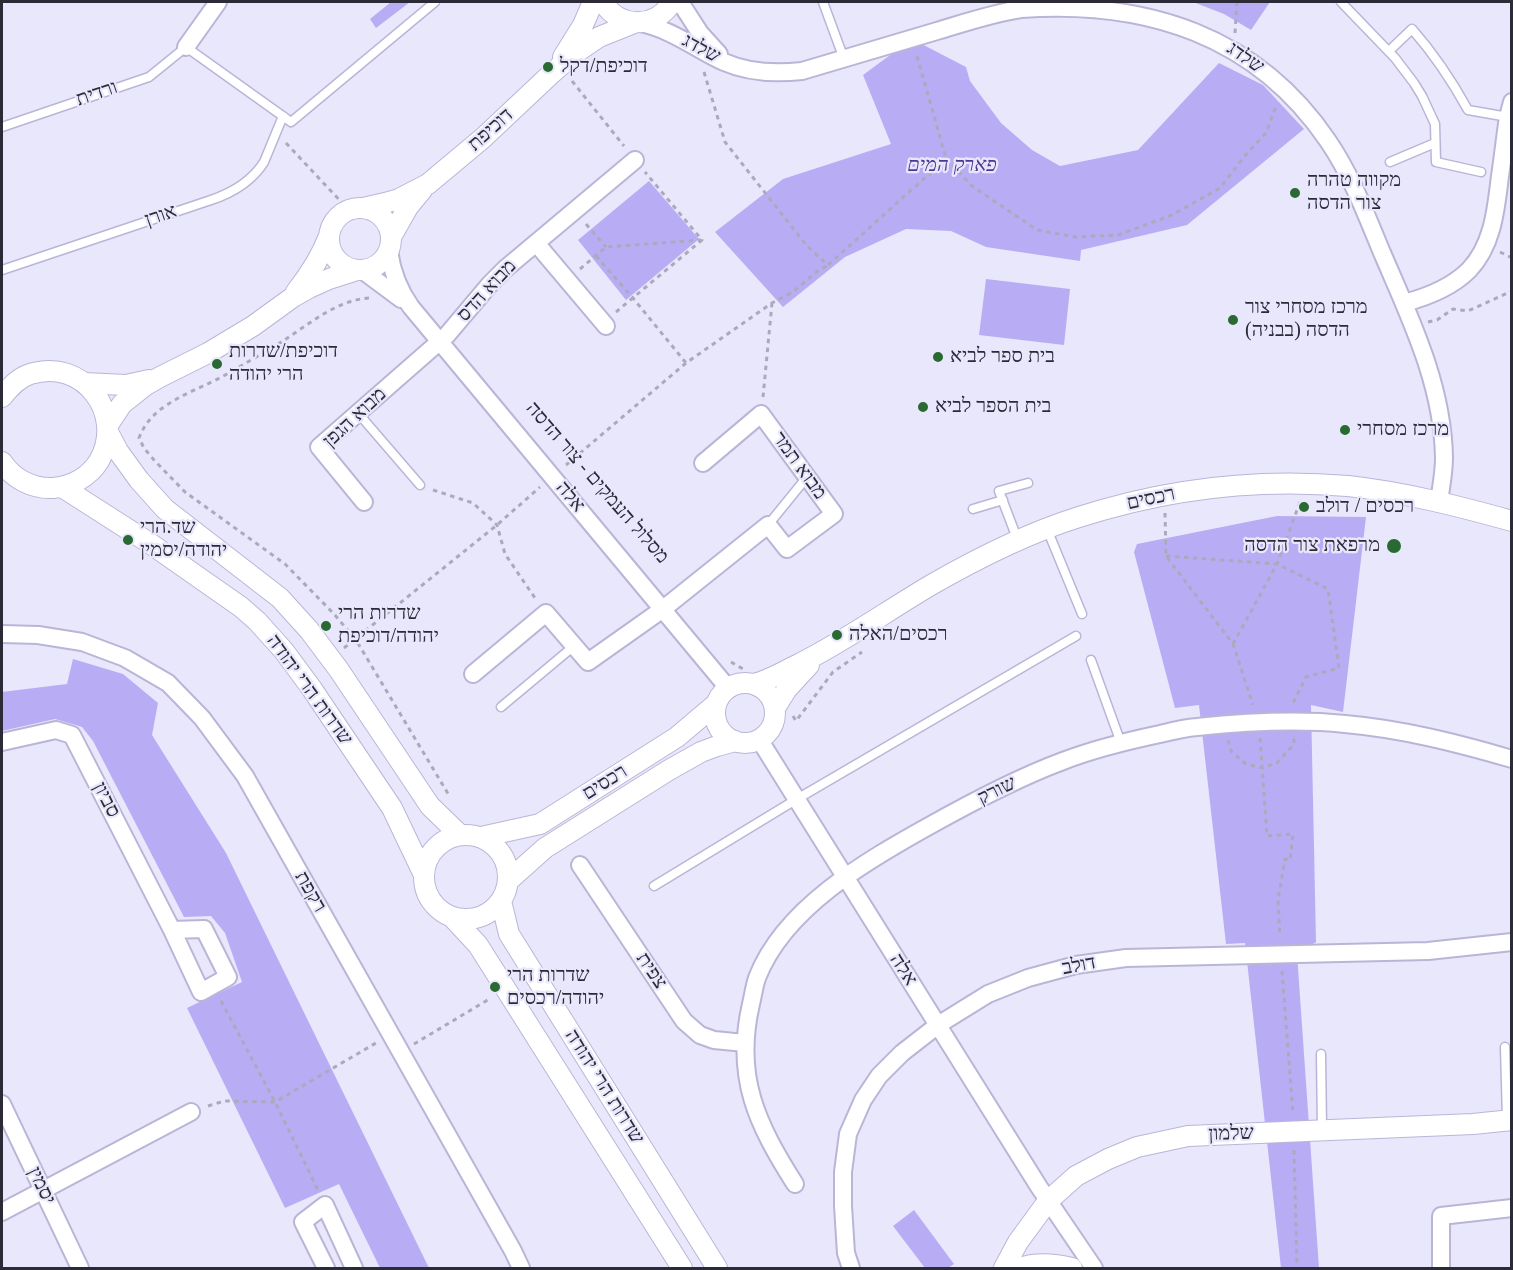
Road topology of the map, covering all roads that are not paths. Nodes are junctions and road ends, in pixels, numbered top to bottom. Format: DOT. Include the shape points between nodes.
graph roads {
  1 [pos="218,2"];
  2 [pos="435,2"];
  3 [pos="593,2"];
  4 [pos="603,2"];
  5 [pos="672,2"];
  6 [pos="680,2"];
  7 [pos="824,2"];
  8 [pos="1341,2"];
  9 [pos="637,23"];
  10 [pos="186,47"];
  11 [pos="1389,51"];
  12 [pos="844,58"];
  13 [pos="555,70"];
  14 [pos="763,73"];
  15 [pos="1510,110"];
  16 [pos="283,116"];
  17 [pos="2,127"];
  18 [pos="1436,143"];
  19 [pos="1508,147"];
  20 [pos="635,160"];
  21 [pos="1390,162"];
  22 [pos="1481,172"];
  23 [pos="428,184"];
  24 [pos="356,209"];
  25 [pos="329,236"];
  26 [pos="536,243"];
  27 [pos="390,244"];
  28 [pos="2,270"];
  29 [pos="360,270"];
  30 [pos="293,297"];
  31 [pos="1404,303"];
  32 [pos="411,307"];
  33 [pos="605,324"];
  34 [pos="440,341"];
  35 [pos="160,377"];
  36 [pos="84,383"];
  37 [pos="2,397"];
  38 [pos="358,412"];
  39 [pos="108,429"];
  40 [pos="2,462"];
  41 [pos="703,463"];
  42 [pos="807,477"];
  43 [pos="8,479"];
  44 [pos="1028,483"];
  45 [pos="420,485"];
  46 [pos="62,487"];
  47 [pos="1003,500"];
  48 [pos="364,501"];
  49 [pos="1439,502"];
  50 [pos="973,509"];
  51 [pos="1510,518"];
  52 [pos="768,525"];
  53 [pos="1047,529"];
  54 [pos="1018,541"];
  55 [pos="663,609"];
  56 [pos="1082,614"];
  57 [pos="2,634"];
  58 [pos="1076,636"];
  59 [pos="574,646"];
  60 [pos="822,652"];
  61 [pos="1090,660"];
  62 [pos="473,674"];
  63 [pos="759,683"];
  64 [pos="728,688"];
  65 [pos="777,703"];
  66 [pos="716,704"];
  67 [pos="501,707"];
  68 [pos="759,739"];
  69 [pos="735,741"];
  70 [pos="2,742"];
  71 [pos="1121,743"];
  72 [pos="1512,759"];
  73 [pos="796,799"];
  74 [pos="460,835"];
  75 [pos="481,837"];
  76 [pos="580,865"];
  77 [pos="423,873"];
  78 [pos="845,877"];
  79 [pos="508,881"];
  80 [pos="654,886"];
  81 [pos="501,902"];
  82 [pos="452,917"];
  83 [pos="172,930"];
  84 [pos="1512,942"];
  85 [pos="938,1025"];
  86 [pos="745,1043"];
  87 [pos="1505,1047"];
  88 [pos="1321,1054"];
  89 [pos="2,1104"];
  90 [pos="191,1112"];
  91 [pos="1509,1120"];
  92 [pos="1322,1130"];
  93 [pos="795,1184"];
  94 [pos="43,1190"];
  95 [pos="1048,1201"];
  96 [pos="1512,1208"];
  97 [pos="2,1212"];
  98 [pos="352,1265"];
  99 [pos="80,1269"];
  100 [pos="328,1269"];
  101 [pos="521,1269"];
  102 [pos="682,1269"];
  103 [pos="717,1269"];
  104 [pos="851,1269"];
  105 [pos="1004,1269"];
  106 [pos="1020,1269"];
  107 [pos="1072,1269"];
  108 [pos="1094,1269"];
  109 [pos="1441,1269"];
  1 -- 10 [label="street"];
  2 -- 16 [label="lane" via="291,122"];
  3 -- 13 [label="street, דוכיפת"];
  4 -- 9 [label="street" via="617,17"];
  5 -- 9 [label="street, דוכיפת" via="657,18"];
  6 -- 14 [label="street, שלדג" via="699,33 720,55"];
  7 -- 12 [label="lane"];
  8 -- 11 [label="lane"];
  9 -- 13 [label="street, דוכיפת" via="599,37"];
  9 -- 14 [label="street, שלדג" via="655,26 734,66"];
  10 -- 16 [label="lane"];
  10 -- 17 [label="lane, ורדית" via="149,76"];
  11 -- 15 [label="lane" via="1412,29 1442,67 1468,110"];
  11 -- 18 [label="lane" via="1414,82 1429,110"];
  12 -- 14 [label="street, שלדג" via="802,71"];
  12 -- 31 [label="street, שלדג" via="1019,9 1063,4 1106,5 1190,26 1266,71 1299,103 1329,142 1354,188"];
  13 -- 23 [label="street, דוכיפת"];
  15 -- 19 [label="street"];
  16 -- 28 [label="lane, אורן" via="260,168 228,193"];
  18 -- 21 [label="lane"];
  18 -- 22 [label="lane" via="1436,162"];
  19 -- 31 [label="street" via="1494,218 1478,258 1450,285"];
  20 -- 26 [label="street, מבוא הדס"];
  23 -- 24 [label="street, דוכיפת" via="399,199"];
  23 -- 27 [label="street, דוכיפת" via="408,207"];
  24 -- 25 [label="street" via="340,215"];
  24 -- 27 [label="street" via="381,215 387,223"];
  25 -- 29 [label="street" via="336,259"];
  25 -- 30 [label="street" via="315,266"];
  26 -- 33 [label="street, מבוא הדס"];
  26 -- 34 [label="street, מבוא הדס" via="496,278"];
  27 -- 29 [label="street" via="380,263"];
  27 -- 32 [label="street, אלה" via="393,275"];
  29 -- 30 [label="street" via="329,279"];
  29 -- 32 [label="street, אלה"];
  30 -- 35 [label="street" via="253,326"];
  31 -- 49 [label="street, שלדג" via="1431,377 1441,425 1444,459"];
  32 -- 34 [label="street, אלה"];
  34 -- 38 [label="street, מבוא הגפן"];
  34 -- 55 [label="street, אלה"];
  35 -- 36 [label="street" via="126,385"];
  35 -- 39 [label="street" via="122,404"];
  36 -- 37 [label="street" via="67,374 48,371 13,384"];
  36 -- 39 [label="street, שדרות הרי יהודה" via="104,409"];
  38 -- 45 [label="lane"];
  38 -- 48 [label="street, מבוא הגפן" via="319,447"];
  39 -- 46 [label="street" via="104,451 94,467 80,480"];
  39 -- 74 [label="street, שדרות הרי יהודה" via="118,451 165,509 280,598 309,630 430,806"];
  40 -- 43 [label="street"];
  41 -- 42 [label="street, מבוא תמר" via="761,414"];
  42 -- 52 [label="lane"];
  42 -- 52 [label="street, מבוא תמר" via="834,514 787,549"];
  43 -- 46 [label="street" via="46,488"];
  44 -- 47 [label="lane" via="999,491"];
  46 -- 77 [label="street, שדרות הרי יהודה" via="151,544 257,621 312,689 392,808"];
  47 -- 50 [label="lane"];
  47 -- 54 [label="lane"];
  49 -- 51 [label="street, רכסים"];
  49 -- 53 [label="street, רכסים" via="1348,486 1284,483 1218,487 1149,498"];
  52 -- 55 [label="street"];
  53 -- 54 [label="street, רכסים"];
  53 -- 56 [label="lane"];
  54 -- 60 [label="street, רכסים" via="932,585"];
  55 -- 59 [label="street" via="588,662"];
  55 -- 64 [label="street, אלה"];
  57 -- 101 [label="street, רקפת" via="82,642 125,658 168,683 202,718 245,776"];
  58 -- 73 [label="lane"];
  59 -- 62 [label="street" via="546,614"];
  59 -- 67 [label="lane"];
  60 -- 63 [label="street, רכסים"];
  60 -- 65 [label="street, רכסים"];
  61 -- 71 [label="lane"];
  63 -- 64 [label="street"];
  63 -- 65 [label="street"];
  64 -- 66 [label="street"];
  65 -- 68 [label="street" via="771,728"];
  66 -- 69 [label="street" via="719,728"];
  66 -- 75 [label="street, רכסים" via="677,737 540,824"];
  68 -- 69 [label="street"];
  68 -- 73 [label="street, אלה"];
  69 -- 79 [label="street, רכסים" via="701,752 669,770 545,848"];
  70 -- 83 [label="street, סביון" via="56,730 72,735"];
  71 -- 72 [label="street, שורק" via="1193,727 1293,721 1413,734"];
  71 -- 78 [label="street, שורק" via="1063,761 1004,787 897,843"];
  73 -- 78 [label="street, אלה"];
  73 -- 80 [label="lane"];
  74 -- 75 [label="street"];
  74 -- 77 [label="street" via="431,852"];
  75 -- 79 [label="street" via="499,850 508,870"];
  76 -- 86 [label="street, צפית" via="684,1021 700,1035"];
  77 -- 82 [label="street" via="428,896"];
  78 -- 85 [label="street, אלה"];
  78 -- 86 [label="street, שורק" via="814,902 774,945 757,979"];
  79 -- 81 [label="street"];
  81 -- 82 [label="street" via="484,916 463,920"];
  81 -- 103 [label="street, שדרות הרי יהודה" via="509,934"];
  82 -- 102 [label="street, שדרות הרי יהודה" via="478,945"];
  83 -- 83 [label="street, סביון" via="204,929 228,977 201,992"];
  84 -- 85 [label="street, דולב" via="1428,951 1126,958 1076,965 988,994"];
  85 -- 95 [label="street, אלה"];
  85 -- 104 [label="street, דולב" via="879,1076 848,1134 843,1206"];
  86 -- 93 [label="street, שורק" via="749,1090 762,1127"];
  87 -- 91 [label="lane"];
  88 -- 92 [label="lane"];
  89 -- 94 [label="street, יסמין"];
  90 -- 94 [label="street"];
  91 -- 92 [label="street, שלמון"];
  92 -- 95 [label="street, שלמון" via="1188,1136 1137,1147 1076,1176"];
  94 -- 97 [label="street"];
  94 -- 99 [label="street, יסמין"];
  95 -- 105 [label="street, שלמון"];
  95 -- 108 [label="street, אלה"];
  96 -- 109 [label="street" via="1441,1216"];
  98 -- 100 [label="street"];
  98 -- 100 [label="street" via="325,1205 303,1222"];
  106 -- 107 [label="street" via="1054,1263"];
}
